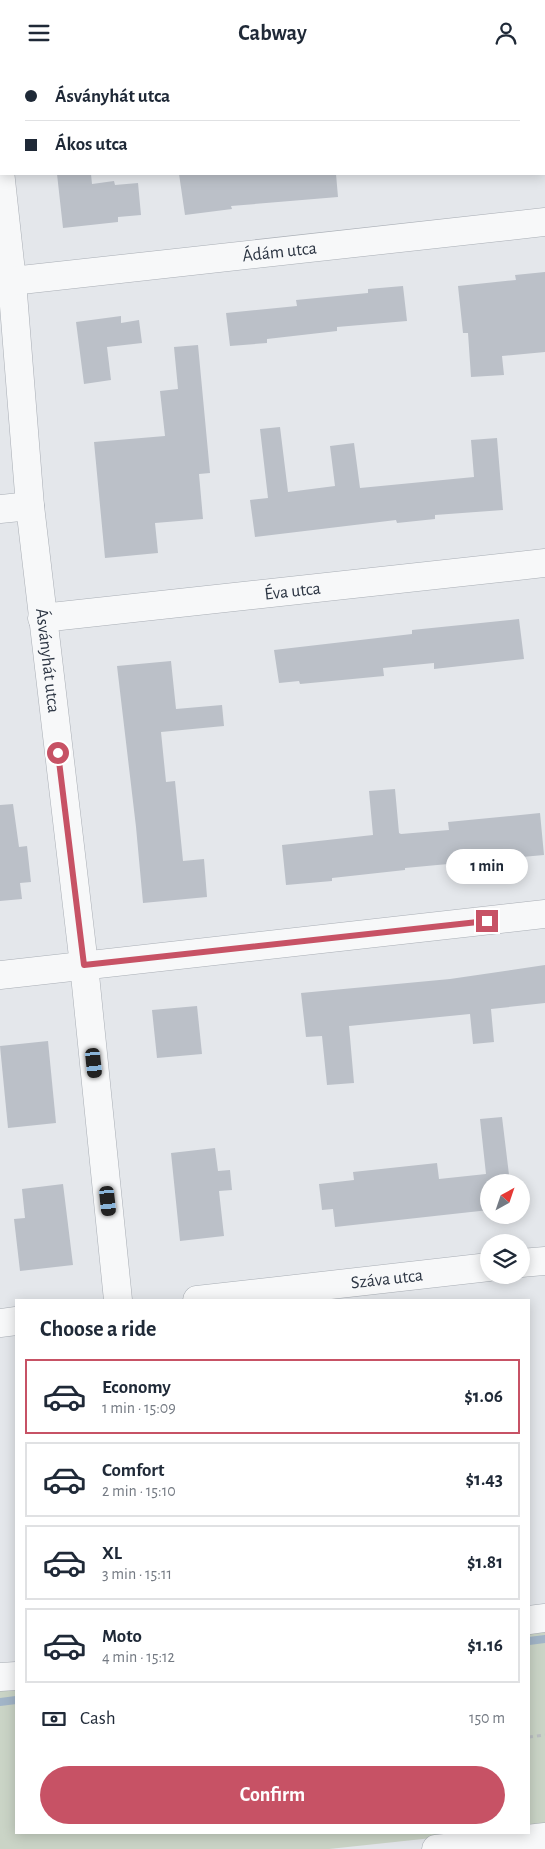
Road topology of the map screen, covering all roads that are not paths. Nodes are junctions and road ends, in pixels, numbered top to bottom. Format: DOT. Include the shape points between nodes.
graph roads {
  1 [pos="0,175"];
  2 [pos="545,222"];
  3 [pos="12,281"];
  4 [pos="30,505"];
  5 [pos="0,509"];
  6 [pos="545,563"];
  7 [pos="42,618"];
  8 [pos="545,914"];
  9 [pos="84,965"];
  10 [pos="0,975"];
  11 [pos="545,1261"];
  12 [pos="530,1262"];
  13 [pos="480,1268"];
  14 [pos="118,1299"];
  15 [pos="206,1299"];
  16 [pos="15,1321"];
  17 [pos="0,1323"];
  18 [pos="545,1618"];
  19 [pos="530,1620"];
  20 [pos="15,1676"];
  21 [pos="0,1677"];
  22 [pos="545,1837"];
  23 [pos="436,1849"];
  1 -- 3 [label="street, Ásványhát utca"];
  2 -- 3 [label="street, Ádám utca"];
  3 -- 4 [label="street, Ásványhát utca"];
  4 -- 5 [label="street"];
  4 -- 7 [label="street, Ásványhát utca"];
  6 -- 7 [label="street, Éva utca"];
  7 -- 9 [label="street, Ásványhát utca"];
  8 -- 9 [label="street"];
  9 -- 10 [label="street"];
  9 -- 14 [label="street, Ásványhát utca"];
  11 -- 12 [label="street"];
  13 -- 15 [label="street, Száva utca"];
  16 -- 17 [label="street"];
  18 -- 19 [label="street"];
  20 -- 21 [label="street"];
  22 -- 23 [label="street"];
}
